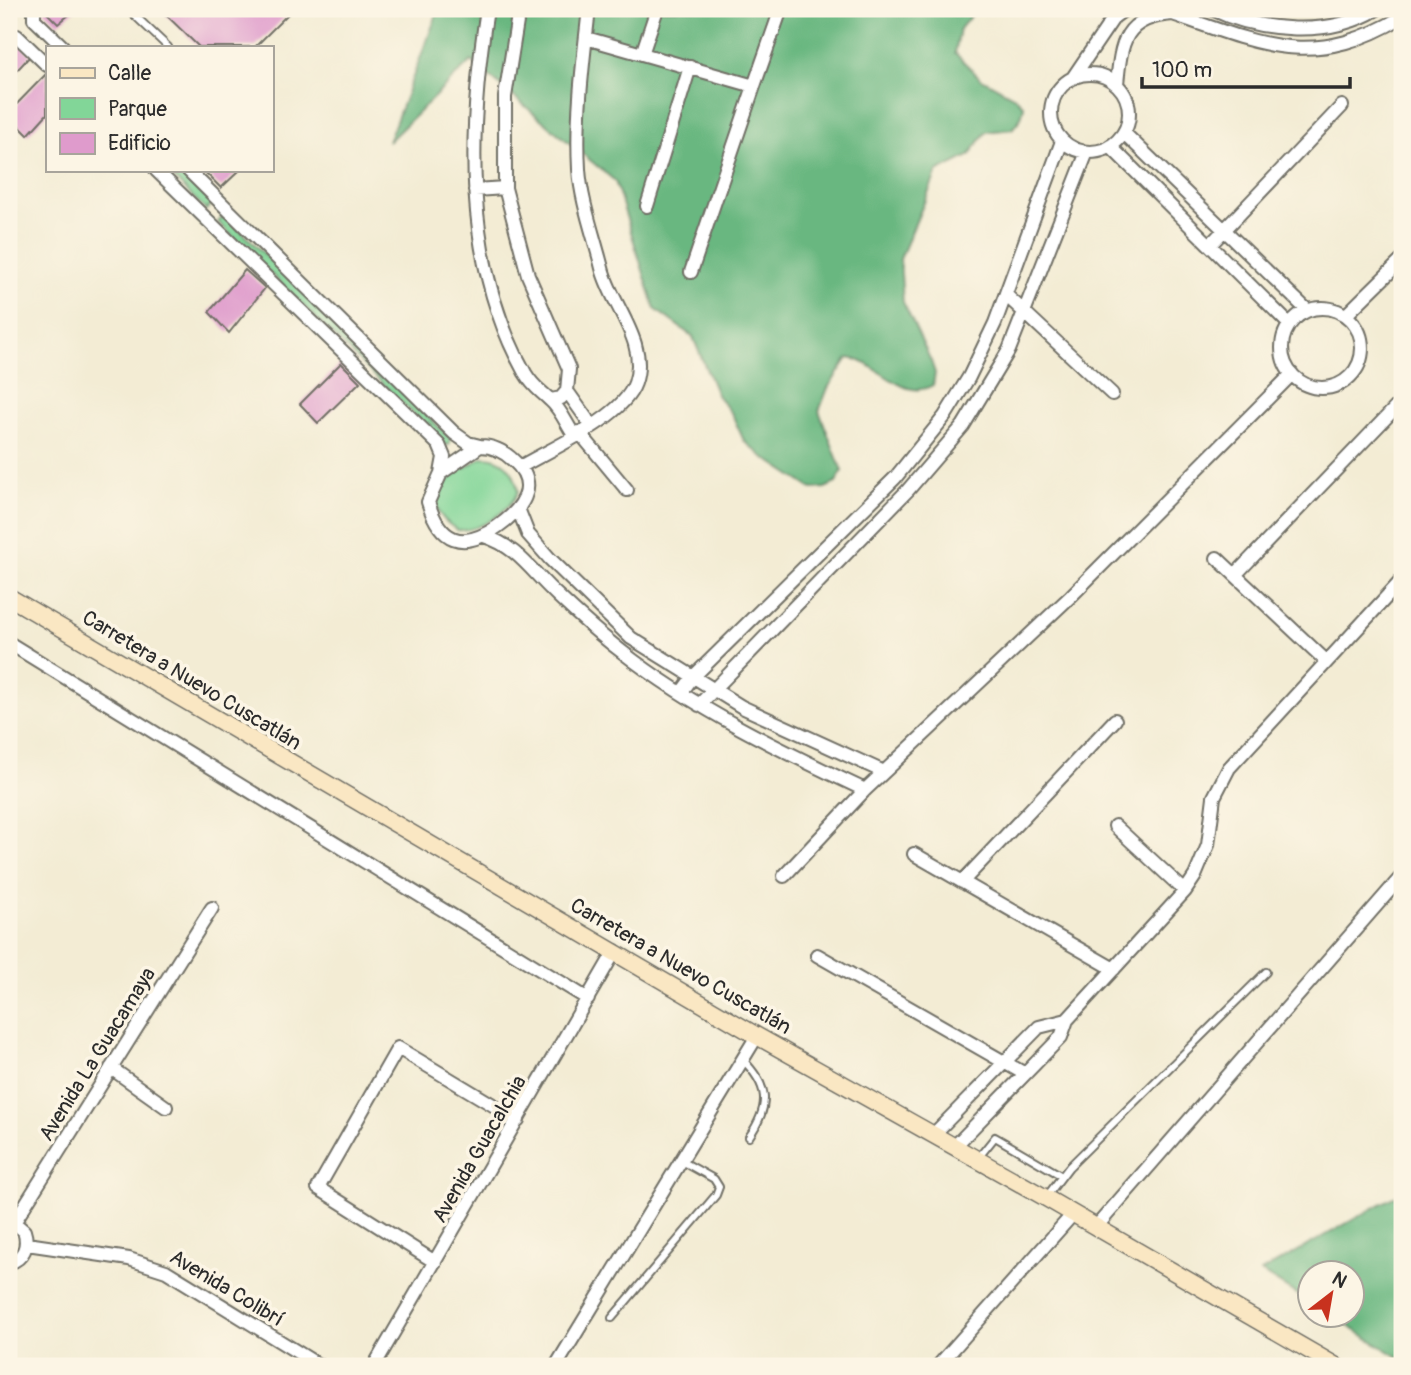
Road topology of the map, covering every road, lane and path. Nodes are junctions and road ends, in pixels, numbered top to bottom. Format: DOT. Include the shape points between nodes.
graph roads {
  1 [pos="128,9"];
  2 [pos="486,9"];
  3 [pos="519,9"];
  4 [pos="589,9"];
  5 [pos="657,9"];
  6 [pos="780,9"];
  7 [pos="1125,9"];
  8 [pos="1212,9"];
  9 [pos="1377,9"];
  10 [pos="34,14"];
  11 [pos="1402,17"];
  12 [pos="13,35"];
  13 [pos="586,38"];
  14 [pos="62,46"];
  15 [pos="167,46"];
  16 [pos="642,54"];
  17 [pos="46,64"];
  18 [pos="690,68"];
  19 [pos="1074,76"];
  20 [pos="1117,84"];
  21 [pos="754,86"];
  22 [pos="1342,106"];
  23 [pos="1124,133"];
  24 [pos="1062,141"];
  25 [pos="1111,146"];
  26 [pos="1087,152"];
  27 [pos="158,172"];
  28 [pos="190,172"];
  29 [pos="505,188"];
  30 [pos="475,191"];
  31 [pos="647,206"];
  32 [pos="226,207"];
  33 [pos="210,222"];
  34 [pos="1225,229"];
  35 [pos="1211,244"];
  36 [pos="1402,260"];
  37 [pos="691,272"];
  38 [pos="1006,295"];
  39 [pos="1307,310"];
  40 [pos="1024,311"];
  41 [pos="1346,315"];
  42 [pos="1289,324"];
  43 [pos="1292,374"];
  44 [pos="567,391"];
  45 [pos="1112,394"];
  46 [pos="551,400"];
  47 [pos="1402,401"];
  48 [pos="591,425"];
  49 [pos="576,434"];
  50 [pos="480,446"];
  51 [pos="520,467"];
  52 [pos="441,473"];
  53 [pos="627,490"];
  54 [pos="519,511"];
  55 [pos="484,536"];
  56 [pos="1217,558"];
  57 [pos="1235,575"];
  58 [pos="1402,580"];
  59 [pos="9,597"];
  60 [pos="9,643"];
  61 [pos="1326,661"];
  62 [pos="692,678"];
  63 [pos="710,689"];
  64 [pos="681,693"];
  65 [pos="699,705"];
  66 [pos="1115,720"];
  67 [pos="884,772"];
  68 [pos="865,790"];
  69 [pos="1115,826"];
  70 [pos="914,855"];
  71 [pos="784,876"];
  72 [pos="1402,876"];
  73 [pos="962,882"];
  74 [pos="1185,891"];
  75 [pos="212,908"];
  76 [pos="615,951"];
  77 [pos="817,955"];
  78 [pos="1114,969"];
  79 [pos="1266,972"];
  80 [pos="588,999"];
  81 [pos="1067,1020"];
  82 [pos="757,1036"];
  83 [pos="743,1059"];
  84 [pos="1004,1062"];
  85 [pos="111,1068"];
  86 [pos="1025,1074"];
  87 [pos="166,1107"];
  88 [pos="518,1120"];
  89 [pos="934,1134"];
  90 [pos="750,1137"];
  91 [pos="955,1146"];
  92 [pos="978,1159"];
  93 [pos="680,1160"];
  94 [pos="1062,1176"];
  95 [pos="1046,1198"];
  96 [pos="1073,1214"];
  97 [pos="12,1220"];
  98 [pos="1096,1227"];
  99 [pos="27,1244"];
  100 [pos="435,1262"];
  101 [pos="9,1263"];
  102 [pos="612,1318"];
  103 [pos="320,1366"];
  104 [pos="374,1366"];
  105 [pos="556,1366"];
  106 [pos="938,1366"];
  107 [pos="1336,1366"];
  1 -- 15 [label="lane"];
  2 -- 30 [label="street" via="473,114"];
  3 -- 29 [label="street" via="505,97"];
  4 -- 13 [label="street"];
  5 -- 16 [label="street"];
  6 -- 21 [label="street"];
  7 -- 19 [label="street" via="1114,17"];
  8 -- 9 [label="street" via="1255,23 1318,28"];
  10 -- 12 [label="street" via="26,31"];
  10 -- 14 [label="street"];
  11 -- 20 [label="street" via="1373,34 1303,49 1274,47 1173,14 1157,15 1128,32 1121,48"];
  12 -- 17 [label="street"];
  13 -- 16 [label="street"];
  13 -- 48 [label="street" via="579,171 604,276 637,347 638,371 618,408"];
  16 -- 18 [label="street"];
  18 -- 21 [label="street"];
  18 -- 31 [label="street"];
  19 -- 20 [label="street" via="1097,74"];
  19 -- 24 [label="street" via="1059,88 1051,105 1052,124"];
  20 -- 23 [label="street" via="1129,111"];
  21 -- 37 [label="street"];
  22 -- 34 [label="street"];
  23 -- 25 [label="street"];
  23 -- 34 [label="street"];
  24 -- 26 [label="street"];
  24 -- 38 [label="street"];
  25 -- 26 [label="street"];
  25 -- 35 [label="street"];
  26 -- 40 [label="street"];
  27 -- 33 [label="street"];
  28 -- 32 [label="street"];
  29 -- 30 [label="street"];
  29 -- 44 [label="street" via="528,275 569,369"];
  30 -- 46 [label="street" via="486,271 500,318 531,382"];
  32 -- 33 [label="street"];
  32 -- 50 [label="street" via="454,433"];
  33 -- 52 [label="street" via="439,445 444,457"];
  34 -- 35 [label="street"];
  34 -- 39 [label="street"];
  35 -- 42 [label="street"];
  36 -- 41 [label="street"];
  38 -- 40 [label="street"];
  38 -- 62 [label="street" via="969,377 919,451"];
  39 -- 41 [label="street" via="1323,307"];
  39 -- 42 [label="street"];
  40 -- 45 [label="street"];
  40 -- 63 [label="street" via="988,388 933,463"];
  41 -- 43 [label="street" via="1362,344 1352,375 1322,388 1305,384"];
  42 -- 43 [label="street" via="1282,349"];
  43 -- 67 [label="street" via="1071,596"];
  44 -- 46 [label="street"];
  44 -- 48 [label="street"];
  46 -- 49 [label="street"];
  47 -- 57 [label="street"];
  48 -- 49 [label="street"];
  49 -- 51 [label="street"];
  49 -- 53 [label="street"];
  50 -- 51 [label="street" via="499,450"];
  50 -- 52 [label="street"];
  51 -- 54 [label="street" via="526,493"];
  52 -- 55 [label="street" via="428,502 432,518 455,540"];
  54 -- 55 [label="street"];
  54 -- 62 [label="street" via="528,534 596,606 631,638"];
  55 -- 64 [label="street" via="515,551 555,594 620,651"];
  56 -- 57 [label="street"];
  57 -- 61 [label="street"];
  58 -- 61 [label="street"];
  59 -- 76 [label="street, Carretera a Nuevo Cuscatlán"];
  60 -- 80 [label="street"];
  61 -- 74 [label="street" via="1229,768 1214,797 1203,861"];
  62 -- 63 [label="street"];
  62 -- 64 [label="street"];
  63 -- 65 [label="street"];
  63 -- 67 [label="street"];
  64 -- 65 [label="street"];
  65 -- 68 [label="street"];
  66 -- 73 [label="street"];
  67 -- 68 [label="street"];
  68 -- 71 [label="street"];
  69 -- 74 [label="street"];
  70 -- 73 [label="street"];
  72 -- 98 [label="street"];
  73 -- 78 [label="street"];
  74 -- 78 [label="street"];
  75 -- 85 [label="street, Avenida La Guacamaya"];
  76 -- 80 [label="street, Avenida Guacalchia"];
  76 -- 82 [label="street, Carretera a Nuevo Cuscatlán"];
  77 -- 84 [label="street"];
  78 -- 81 [label="street"];
  79 -- 94 [label="lane"];
  80 -- 88 [label="street, Avenida Guacalchia"];
  81 -- 84 [label="street" via="1039,1027"];
  81 -- 86 [label="street" via="1060,1037"];
  82 -- 83 [label="street"];
  82 -- 89 [label="street, Carretera a Nuevo Cuscatlán"];
  83 -- 90 [label="lane" via="765,1088 765,1100"];
  83 -- 93 [label="street"];
  84 -- 86 [label="street"];
  84 -- 89 [label="street"];
  85 -- 87 [label="street"];
  85 -- 97 [label="street, Avenida La Guacamaya"];
  86 -- 91 [label="street"];
  88 -- 100 [label="street, Avenida Guacalchia"];
  88 -- 100 [label="street" via="398,1048 318,1188"];
  89 -- 91 [label="street, Carretera a Nuevo Cuscatlán"];
  91 -- 92 [label="street, Carretera a Nuevo Cuscatlán"];
  92 -- 94 [label="lane" via="995,1137"];
  92 -- 95 [label="street, Carretera a Nuevo Cuscatlán"];
  93 -- 102 [label="lane" via="714,1179 719,1187 716,1195"];
  93 -- 105 [label="street"];
  94 -- 95 [label="lane"];
  95 -- 96 [label="street, Carretera a Nuevo Cuscatlán"];
  96 -- 98 [label="street, Carretera a Nuevo Cuscatlán"];
  96 -- 106 [label="street"];
  97 -- 99 [label="street" via="24,1231"];
  98 -- 107 [label="street, Carretera a Nuevo Cuscatlán"];
  99 -- 101 [label="street" via="20,1258"];
  99 -- 103 [label="street, Avenida Colibrí" via="129,1259 166,1271"];
  100 -- 104 [label="street, Avenida Guacalchia"];
}
